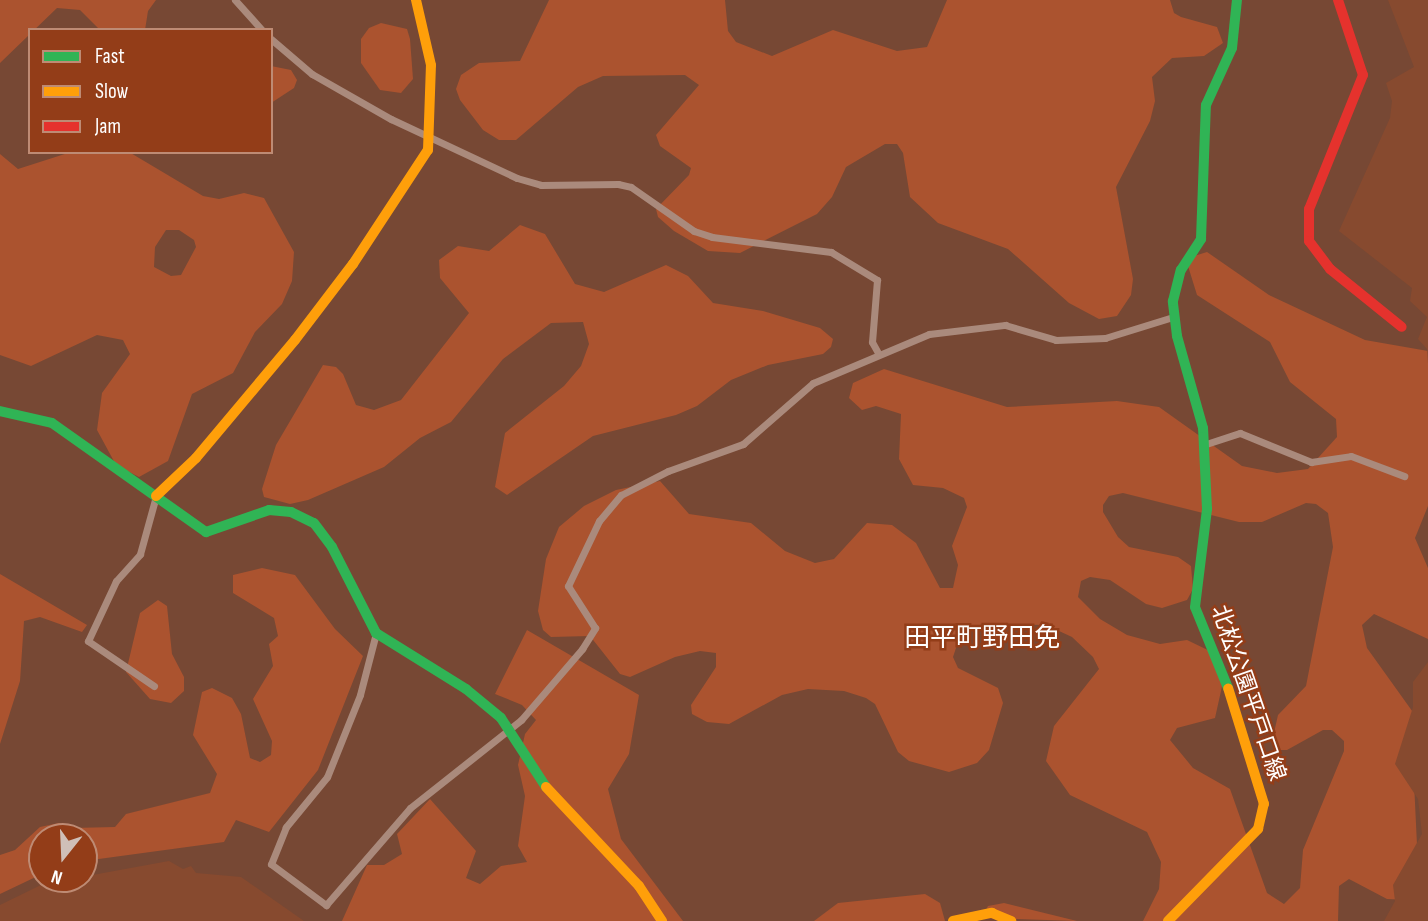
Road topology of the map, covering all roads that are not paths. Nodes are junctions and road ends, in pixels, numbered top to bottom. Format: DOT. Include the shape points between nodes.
graph roads {
  1 [pos="235,0"];
  2 [pos="416,0"];
  3 [pos="1237,0"];
  4 [pos="1338,0"];
  5 [pos="260,28"];
  6 [pos="273,41"];
  7 [pos="432,135"];
  8 [pos="1173,317"];
  9 [pos="1402,327"];
  10 [pos="878,353"];
  11 [pos="0,411"];
  12 [pos="1202,445"];
  13 [pos="1404,476"];
  14 [pos="156,496"];
  15 [pos="376,633"];
  16 [pos="154,685"];
  17 [pos="510,729"];
  18 [pos="662,921"];
  19 [pos="953,921"];
  20 [pos="1011,921"];
  21 [pos="1168,921"];
  1 -- 5 [label="street"];
  2 -- 7 [label="main road" via="431,65"];
  3 -- 8 [label="main road, 北松公園平戸口線" via="1232,48 1206,105 1201,239 1181,270"];
  4 -- 9 [label="main road" via="1363,75 1309,209 1310,241 1330,269"];
  6 -- 7 [label="street" via="312,74 391,119"];
  7 -- 10 [label="street" via="463,155 541,185 631,187 675,220 712,237 831,252 877,280 872,342"];
  7 -- 14 [label="main road" via="421,163 330,295 211,441"];
  8 -- 10 [label="street" via="1105,338 1056,340 1005,325 943,331"];
  8 -- 12 [label="main road, 北松公園平戸口線" via="1200,405"];
  10 -- 17 [label="street" via="864,365 813,383 756,437 668,471 612,502 573,566 568,586 595,628 537,704"];
  11 -- 14 [label="main road" via="52,423"];
  12 -- 13 [label="street" via="1240,433 1298,458 1351,456"];
  12 -- 21 [label="main road, 北松公園平戸口線" via="1207,509 1195,607 1241,722 1264,804 1258,829"];
  14 -- 15 [label="main road" via="175,515 205,532 269,510 305,517 323,532"];
  14 -- 16 [label="street" via="141,554 116,581 88,641"];
  15 -- 17 [label="main road" via="489,706"];
  15 -- 17 [label="street" via="360,695 327,777 295,813 274,851 271,864 293,884 326,905 410,808"];
  17 -- 18 [label="main road" via="556,802 639,886"];
  19 -- 20 [label="main road" via="985,913"];
}
